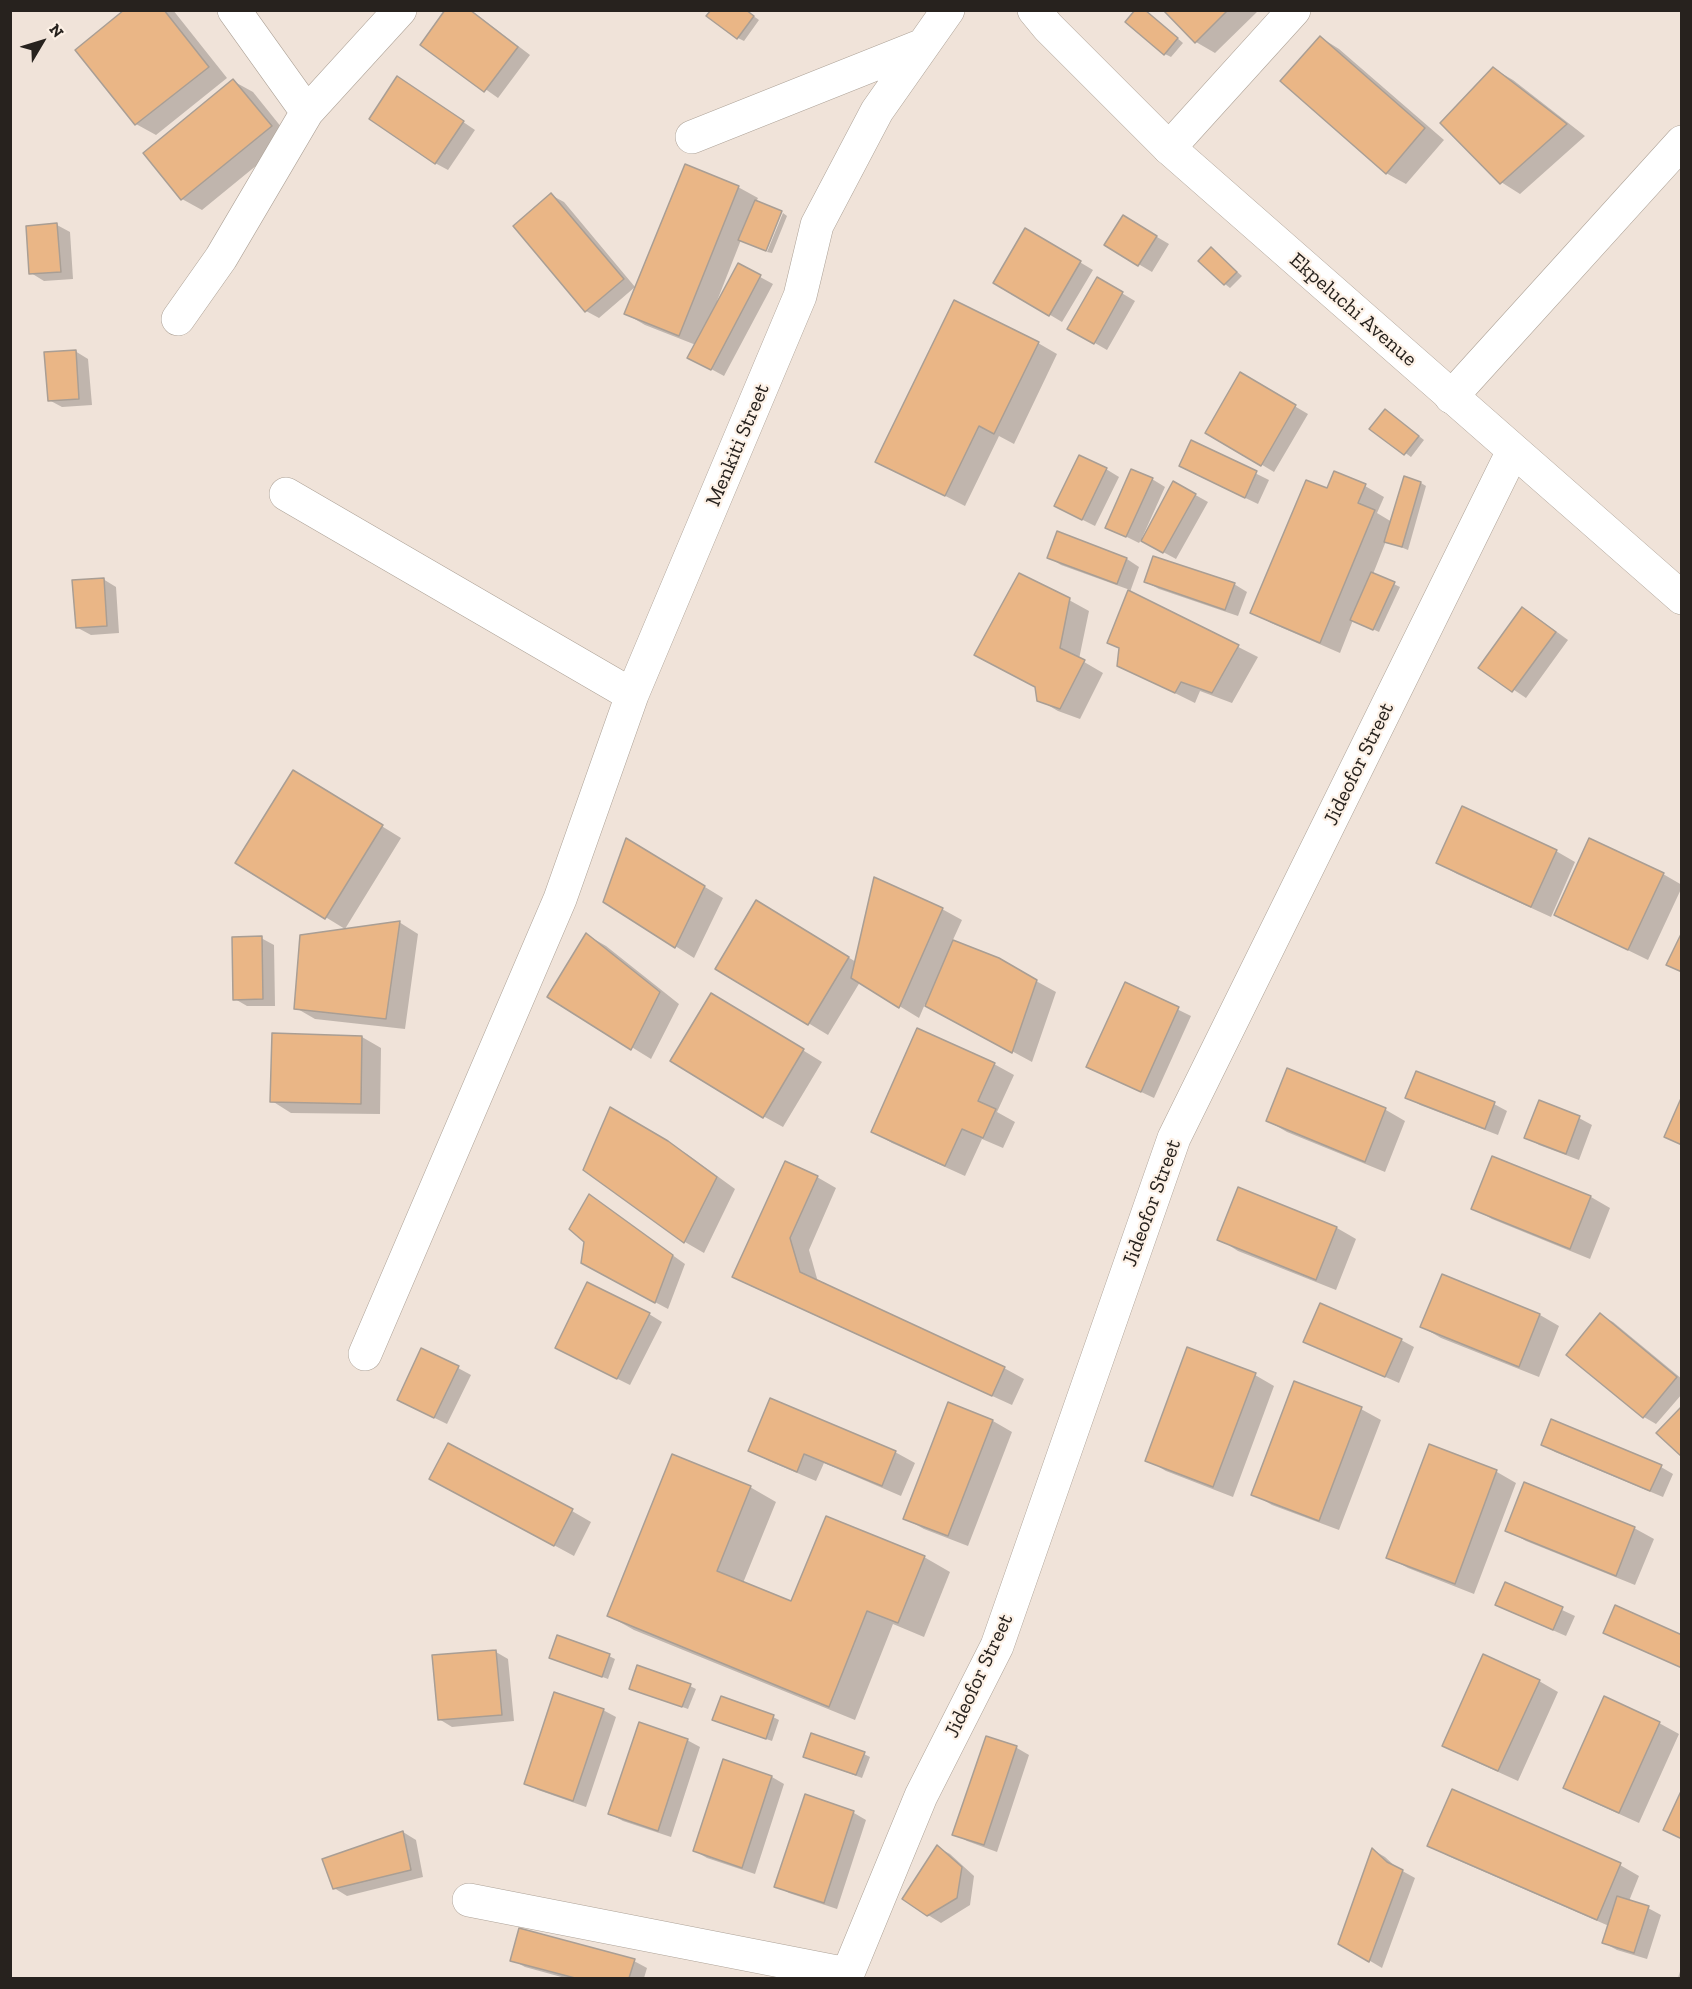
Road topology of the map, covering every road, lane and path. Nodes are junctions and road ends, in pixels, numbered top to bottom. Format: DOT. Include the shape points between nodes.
graph roads {
  1 [pos="234,10"];
  2 [pos="400,10"];
  3 [pos="948,10"];
  4 [pos="1034,10"];
  5 [pos="1294,10"];
  6 [pos="923,45"];
  7 [pos="307,112"];
  8 [pos="692,138"];
  9 [pos="1682,142"];
  10 [pos="1169,148"];
  11 [pos="178,319"];
  12 [pos="1451,397"];
  13 [pos="1513,451"];
  14 [pos="286,494"];
  15 [pos="1682,598"];
  16 [pos="632,696"];
  17 [pos="365,1354"];
  18 [pos="469,1900"];
  19 [pos="846,1976"];
  1 -- 7 [label="street"];
  2 -- 7 [label="street"];
  3 -- 6 [label="street, Menkiti Street"];
  4 -- 10 [label="street, Ekpeluchi Avenue"];
  5 -- 10 [label="street"];
  6 -- 8 [label="street"];
  6 -- 16 [label="street, Menkiti Street" via="877,111 817,225 800,297"];
  7 -- 11 [label="street" via="221,258"];
  9 -- 12 [label="street"];
  10 -- 12 [label="street, Ekpeluchi Avenue"];
  12 -- 13 [label="street, Ekpeluchi Avenue"];
  13 -- 15 [label="street, Ekpeluchi Avenue"];
  13 -- 19 [label="street, Jideofor Street" via="1174,1138 997,1646 921,1796"];
  14 -- 16 [label="street"];
  16 -- 17 [label="street, Menkiti Street" via="560,898"];
  18 -- 19 [label="street"];
}
